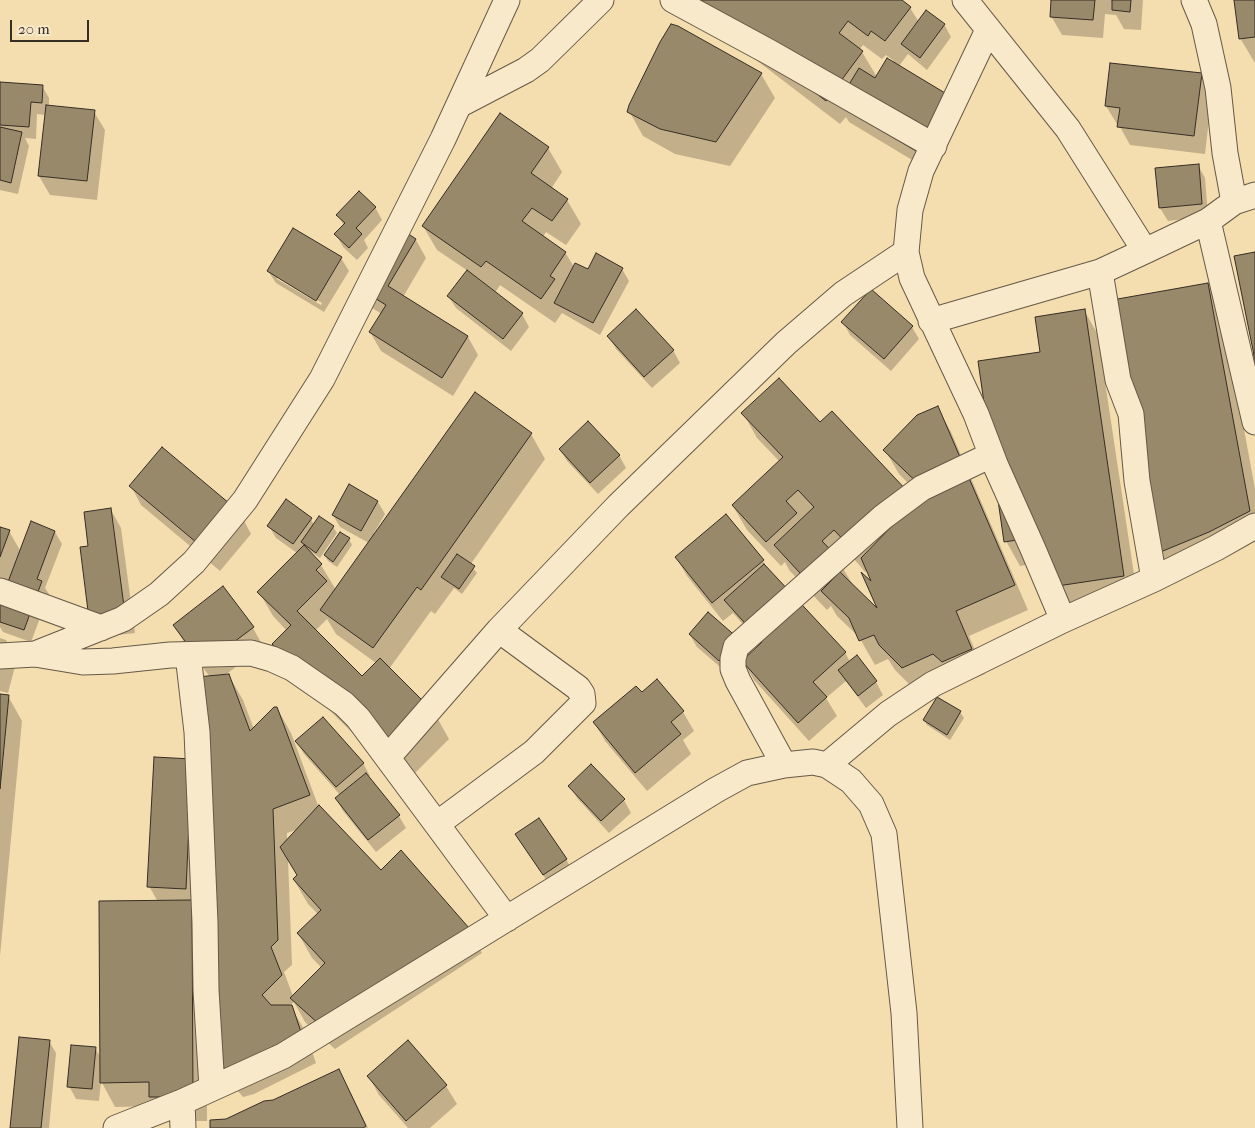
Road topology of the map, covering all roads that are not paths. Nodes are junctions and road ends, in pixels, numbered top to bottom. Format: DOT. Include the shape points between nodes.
graph roads {
  1 [pos="506,0"];
  2 [pos="602,0"];
  3 [pos="673,0"];
  4 [pos="964,0"];
  5 [pos="1194,0"];
  6 [pos="988,30"];
  7 [pos="459,105"];
  8 [pos="934,146"];
  9 [pos="1244,198"];
  10 [pos="1208,221"];
  11 [pos="906,252"];
  12 [pos="1145,252"];
  13 [pos="1100,272"];
  14 [pos="932,321"];
  15 [pos="1255,422"];
  16 [pos="991,455"];
  17 [pos="1255,526"];
  18 [pos="1154,579"];
  19 [pos="0,591"];
  20 [pos="1063,620"];
  21 [pos="101,628"];
  22 [pos="499,630"];
  23 [pos="35,654"];
  24 [pos="188,655"];
  25 [pos="0,656"];
  26 [pos="388,757"];
  27 [pos="784,765"];
  28 [pos="827,765"];
  29 [pos="438,824"];
  30 [pos="508,919"];
  31 [pos="212,1088"];
  32 [pos="182,1102"];
  33 [pos="116,1128"];
  34 [pos="183,1128"];
  35 [pos="910,1128"];
  1 -- 7 [label="street"];
  2 -- 7 [label="street" via="540,60"];
  3 -- 8 [label="street"];
  4 -- 6 [label="street"];
  5 -- 9 [label="street" via="1204,24 1218,88 1225,153"];
  6 -- 8 [label="street"];
  6 -- 12 [label="street" via="1068,129"];
  7 -- 21 [label="street" via="322,379 245,500 194,562 159,594 123,619"];
  8 -- 11 [label="street" via="921,171 910,210"];
  9 -- 10 [label="street"];
  10 -- 12 [label="street"];
  10 -- 15 [label="street"];
  11 -- 14 [label="street" via="912,278"];
  11 -- 22 [label="street" via="843,294 786,343 618,506"];
  12 -- 13 [label="street"];
  13 -- 14 [label="street"];
  13 -- 18 [label="street" via="1118,380 1131,414 1137,481"];
  14 -- 16 [label="street" via="976,414"];
  16 -- 20 [label="street"];
  16 -- 27 [label="street" via="922,488 883,517 736,647 732,659 736,675"];
  17 -- 18 [label="street"];
  18 -- 20 [label="street"];
  19 -- 21 [label="street"];
  20 -- 28 [label="street" via="934,684 888,714"];
  21 -- 23 [label="street"];
  22 -- 26 [label="street"];
  22 -- 29 [label="street" via="578,688 583,703 534,752"];
  23 -- 24 [label="street" via="82,662"];
  23 -- 25 [label="street"];
  24 -- 26 [label="street" via="251,653 292,668 344,704"];
  24 -- 31 [label="street" via="197,732"];
  26 -- 29 [label="street"];
  27 -- 28 [label="street" via="813,762"];
  27 -- 30 [label="street" via="747,773 716,790"];
  28 -- 35 [label="street" via="851,780 871,804 884,834 904,1012"];
  29 -- 30 [label="street"];
  30 -- 31 [label="street" via="283,1056"];
  31 -- 32 [label="street"];
  32 -- 33 [label="street"];
  32 -- 34 [label="street"];
}
